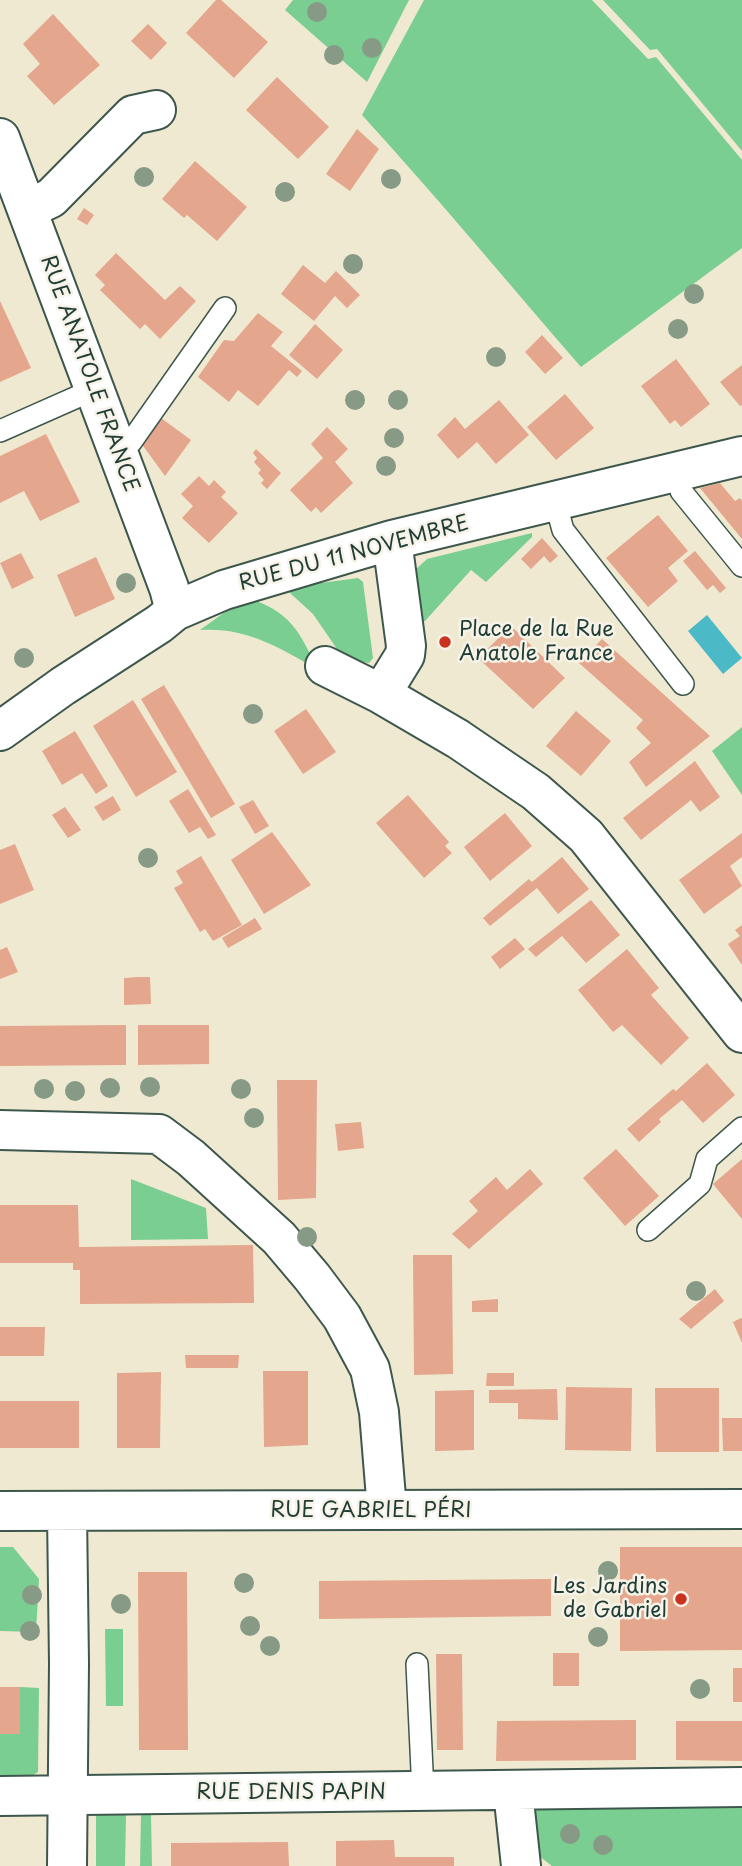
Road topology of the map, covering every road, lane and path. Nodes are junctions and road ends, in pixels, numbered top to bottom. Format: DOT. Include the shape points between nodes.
graph roads {
  1 [pos="156,110"];
  2 [pos="0,138"];
  3 [pos="28,209"];
  4 [pos="225,308"];
  5 [pos="95,388"];
  6 [pos="0,431"];
  7 [pos="118,449"];
  8 [pos="742,456"];
  9 [pos="678,471"];
  10 [pos="555,501"];
  11 [pos="392,540"];
  12 [pos="742,566"];
  13 [pos="175,611"];
  14 [pos="325,666"];
  15 [pos="683,684"];
  16 [pos="381,694"];
  17 [pos="0,731"];
  18 [pos="742,1033"];
  19 [pos="742,1128"];
  20 [pos="0,1130"];
  21 [pos="648,1230"];
  22 [pos="742,1509"];
  23 [pos="387,1510"];
  24 [pos="0,1511"];
  25 [pos="66,1513"];
  26 [pos="416,1664"];
  27 [pos="742,1787"];
  28 [pos="513,1791"];
  29 [pos="424,1792"];
  30 [pos="69,1794"];
  31 [pos="0,1796"];
  32 [pos="67,1866"];
  33 [pos="520,1866"];
  1 -- 3 [label="street" via="132,115 51,198"];
  2 -- 3 [label="street, RUE ANATOLE FRANCE"];
  3 -- 5 [label="street, RUE ANATOLE FRANCE"];
  4 -- 7 [label="lane" via="131,442"];
  5 -- 6 [label="lane"];
  5 -- 7 [label="street, RUE ANATOLE FRANCE"];
  7 -- 13 [label="street, RUE ANATOLE FRANCE"];
  8 -- 9 [label="street, RUE DU 11 NOVEMBRE"];
  9 -- 10 [label="street, RUE DU 11 NOVEMBRE"];
  9 -- 12 [label="lane" via="681,491"];
  10 -- 11 [label="street, RUE DU 11 NOVEMBRE"];
  10 -- 15 [label="lane" via="563,530"];
  11 -- 13 [label="street, RUE DU 11 NOVEMBRE" via="224,590"];
  11 -- 16 [label="street" via="406,646"];
  13 -- 17 [label="street, RUE DU 11 NOVEMBRE"];
  14 -- 16 [label="street"];
  16 -- 18 [label="street" via="536,792 586,836"];
  19 -- 21 [label="lane" via="707,1159 700,1184"];
  20 -- 23 [label="street" via="159,1135 279,1238 342,1317 370,1369 379,1412"];
  22 -- 23 [label="street, RUE GABRIEL PÉRI"];
  23 -- 25 [label="street, RUE GABRIEL PÉRI"];
  24 -- 25 [label="street, RUE GABRIEL PÉRI"];
  25 -- 30 [label="street"];
  26 -- 29 [label="lane"];
  27 -- 28 [label="street, RUE DENIS PAPIN"];
  28 -- 29 [label="street, RUE DENIS PAPIN"];
  28 -- 33 [label="street"];
  29 -- 30 [label="street, RUE DENIS PAPIN"];
  30 -- 31 [label="street, RUE DENIS PAPIN"];
  30 -- 32 [label="street"];
}
